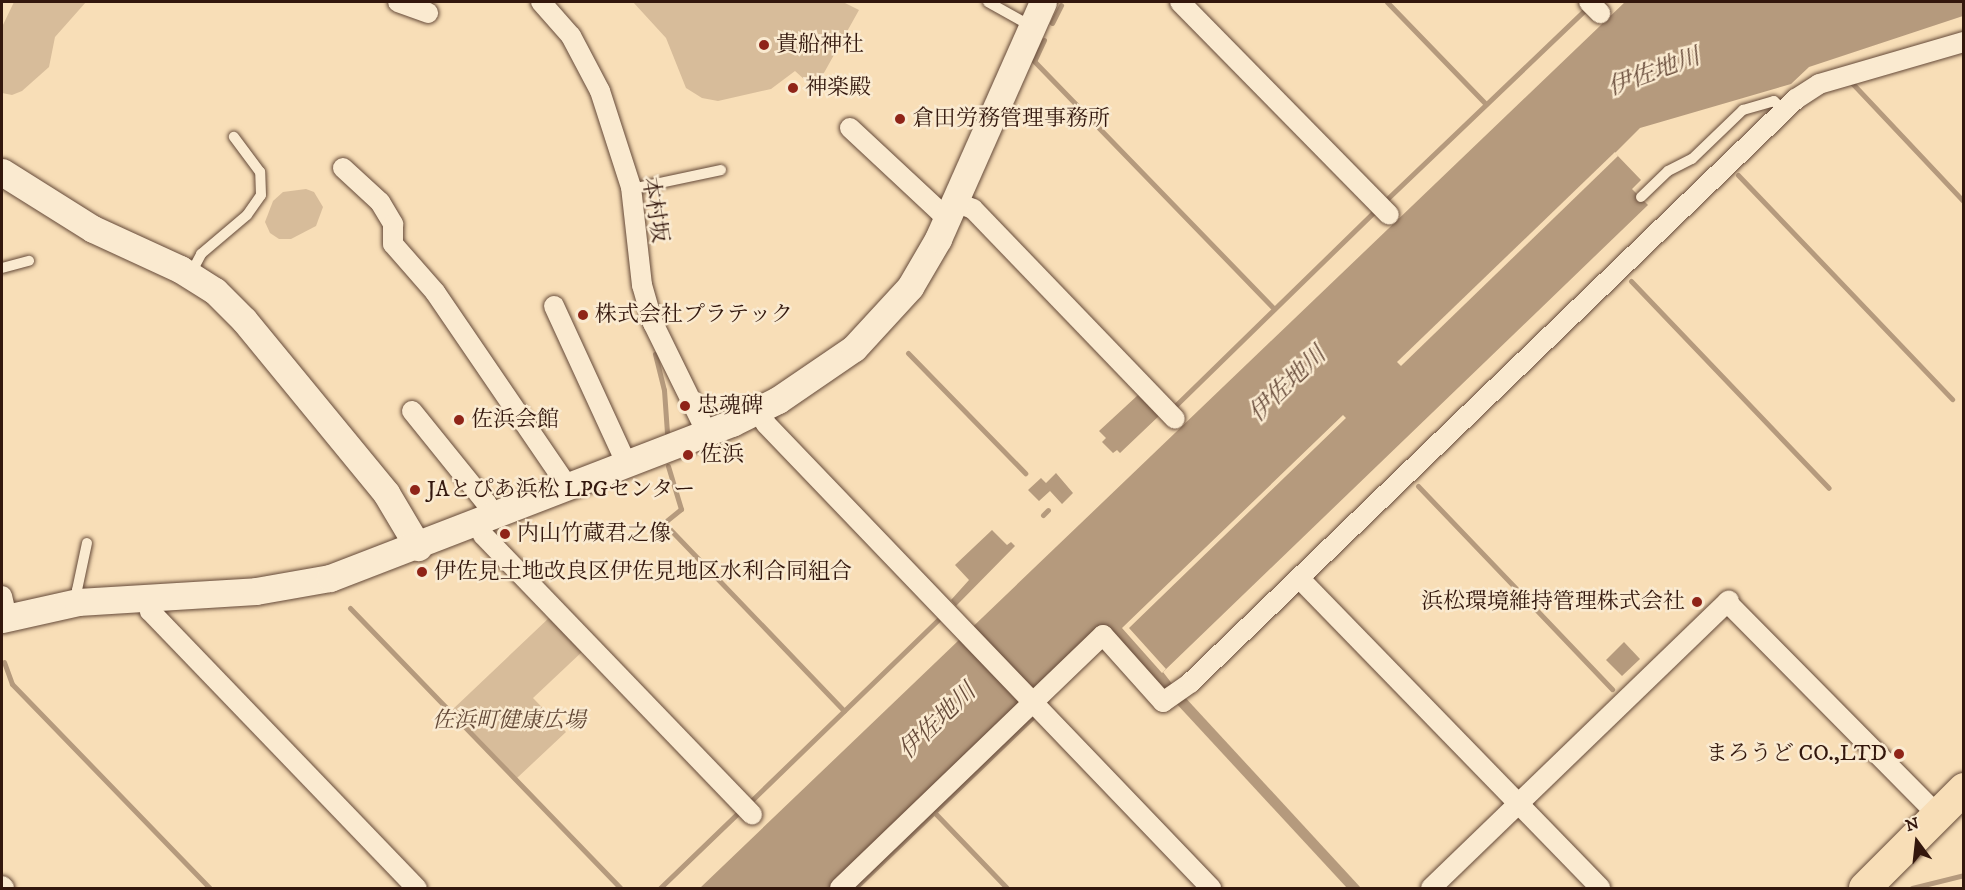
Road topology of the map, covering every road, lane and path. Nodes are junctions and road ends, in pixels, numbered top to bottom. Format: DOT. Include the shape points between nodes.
graph roads {
  1 [pos="398,2"];
  2 [pos="541,2"];
  3 [pos="988,2"];
  4 [pos="1043,2"];
  5 [pos="1180,2"];
  6 [pos="428,13"];
  7 [pos="1031,26"];
  8 [pos="1964,42"];
  9 [pos="1784,111"];
  10 [pos="850,128"];
  11 [pos="234,137"];
  12 [pos="343,168"];
  13 [pos="721,170"];
  14 [pos="2,172"];
  15 [pos="631,189"];
  16 [pos="1641,197"];
  17 [pos="951,209"];
  18 [pos="1389,215"];
  19 [pos="28,261"];
  20 [pos="2,268"];
  21 [pos="190,275"];
  22 [pos="554,306"];
  23 [pos="412,411"];
  24 [pos="758,411"];
  25 [pos="1175,419"];
  26 [pos="707,433"];
  27 [pos="627,465"];
  28 [pos="568,488"];
  29 [pos="485,520"];
  30 [pos="87,543"];
  31 [pos="418,547"];
  32 [pos="1299,578"];
  33 [pos="149,597"];
  34 [pos="78,602"];
  35 [pos="4,610"];
  36 [pos="1032,701"];
  37 [pos="1964,789"];
  38 [pos="1518,804"];
  39 [pos="752,815"];
  40 [pos="1939,816"];
  41 [pos="417,888"];
  42 [pos="840,888"];
  43 [pos="1211,888"];
  44 [pos="1431,888"];
  45 [pos="1600,888"];
  46 [pos="1865,888"];
  1 -- 6 [label="street"];
  2 -- 15 [label="street, 本村坂" via="571,36 597,83"];
  3 -- 7 [label="lane"];
  4 -- 7 [label="street"];
  5 -- 18 [label="street"];
  7 -- 17 [label="street"];
  8 -- 9 [label="street" via="1819,84"];
  9 -- 16 [label="lane" via="1774,101 1743,110 1692,159 1668,171"];
  9 -- 32 [label="street"];
  10 -- 17 [label="street" via="940,212"];
  11 -- 21 [label="lane" via="260,172 261,195 247,215 201,254"];
  12 -- 28 [label="street" via="383,206 393,224 393,244 435,292"];
  13 -- 15 [label="lane"];
  14 -- 21 [label="street" via="93,229"];
  15 -- 26 [label="street, 本村坂" via="642,285 653,324"];
  17 -- 24 [label="street" via="910,287 874,329 831,364"];
  17 -- 25 [label="street" via="973,209"];
  19 -- 20 [label="lane"];
  21 -- 31 [label="street" via="215,291 244,320 386,493"];
  22 -- 27 [label="street"];
  23 -- 29 [label="street" via="487,504"];
  24 -- 26 [label="street"];
  24 -- 36 [label="street"];
  26 -- 27 [label="street"];
  27 -- 28 [label="street"];
  28 -- 29 [label="street"];
  29 -- 31 [label="street"];
  29 -- 39 [label="street" via="483,535"];
  30 -- 34 [label="lane"];
  31 -- 33 [label="street" via="306,584"];
  32 -- 36 [label="street" via="1190,683 1163,702 1103,635"];
  32 -- 38 [label="street"];
  33 -- 34 [label="street"];
  33 -- 41 [label="street" via="150,611"];
  34 -- 35 [label="street"];
  36 -- 42 [label="street"];
  36 -- 43 [label="street"];
  37 -- 40 [label="main road"];
  38 -- 40 [label="street" via="1728,601"];
  38 -- 44 [label="street"];
  38 -- 45 [label="street"];
  40 -- 46 [label="main road"];
}
